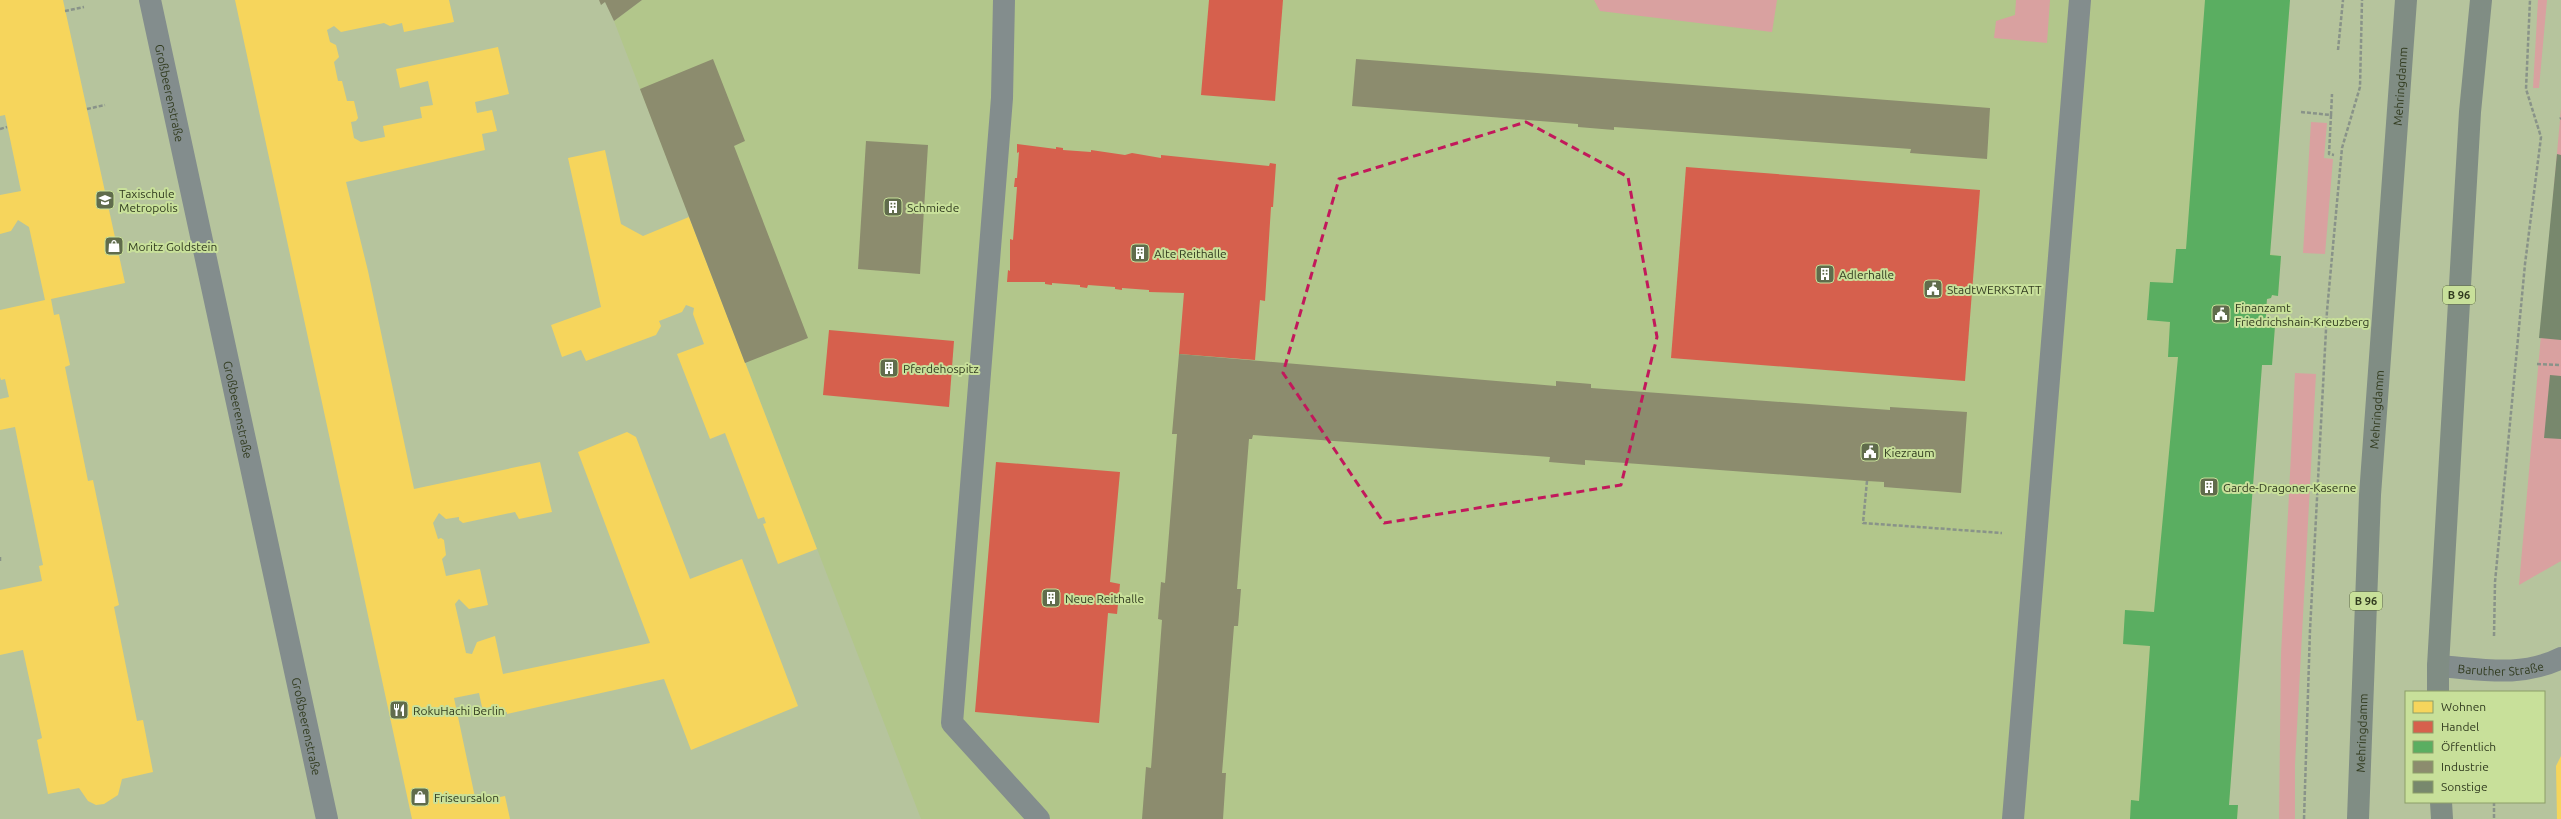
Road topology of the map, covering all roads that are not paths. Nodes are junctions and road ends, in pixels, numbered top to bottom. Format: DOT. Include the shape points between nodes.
graph roads {
  1 [pos="150,0"];
  2 [pos="1004,0"];
  3 [pos="2080,0"];
  4 [pos="2406,0"];
  5 [pos="2481,0"];
  6 [pos="2561,658"];
  7 [pos="2438,666"];
  8 [pos="2438,691"];
  9 [pos="2441,803"];
  10 [pos="327,819"];
  11 [pos="1039,819"];
  12 [pos="2013,819"];
  13 [pos="2358,819"];
  14 [pos="2442,819"];
  1 -- 10 [label="street, Großbeerenstraße"];
  2 -- 11 [label="street" via="1002,98 952,723"];
  3 -- 12 [label="street"];
  4 -- 13 [label="main road, Mehringdamm / B 96" via="2370,495"];
  5 -- 7 [label="main road, B 96" via="2470,112"];
  6 -- 7 [label="street, Baruther Straße" via="2543,667 2521,672"];
  7 -- 8 [label="main road, B 96"];
  9 -- 14 [label="main road"];
}
